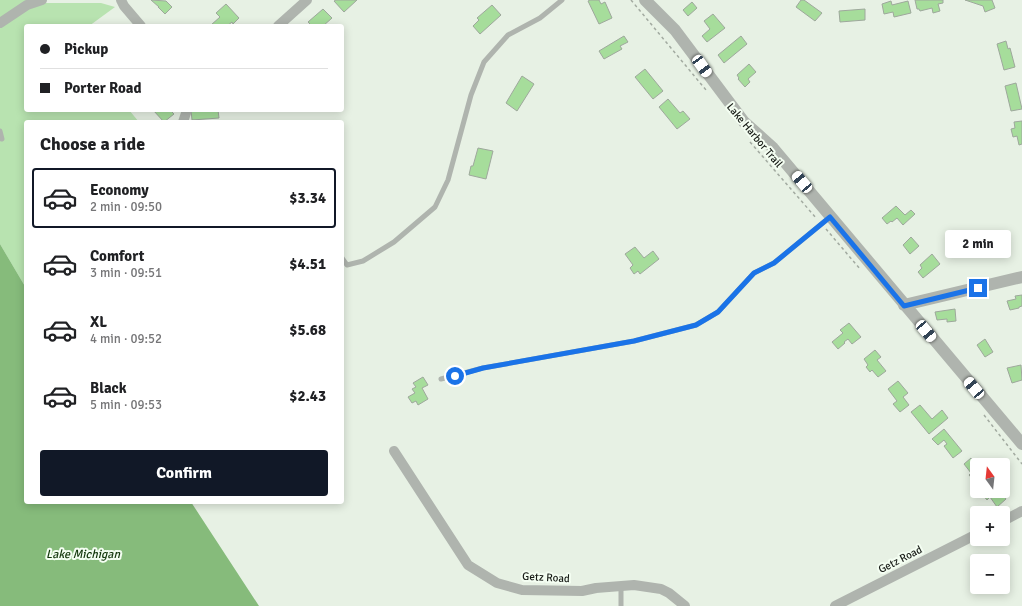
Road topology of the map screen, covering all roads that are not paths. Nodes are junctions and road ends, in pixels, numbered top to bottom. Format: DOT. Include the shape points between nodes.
graph roads {
  1 [pos="42,0"];
  2 [pos="121,0"];
  3 [pos="307,0"];
  4 [pos="562,0"];
  5 [pos="645,0"];
  6 [pos="0,23"];
  7 [pos="139,24"];
  8 [pos="280,24"];
  9 [pos="0,131"];
  10 [pos="2,139"];
  11 [pos="826,220"];
  12 [pos="344,261"];
  13 [pos="1022,277"];
  14 [pos="904,306"];
  15 [pos="441,379"];
  16 [pos="1022,444"];
  17 [pos="394,451"];
  18 [pos="1022,511"];
  19 [pos="1010,517"];
  20 [pos="970,538"];
  21 [pos="621,586"];
  22 [pos="621,606"];
  23 [pos="685,606"];
  24 [pos="835,606"];
  1 -- 6 [label="street" via="27,5"];
  2 -- 7 [label="street"];
  3 -- 8 [label="street"];
  4 -- 12 [label="lane" via="540,18 508,36 484,62 448,180 435,207 394,242 362,261 347,266"];
  5 -- 11 [label="street" via="675,30 744,122 773,148"];
  9 -- 10 [label="lane"];
  11 -- 14 [label="street"];
  11 -- 15 [label="lane" via="774,263 754,273 718,312 696,325 634,341 483,368"];
  13 -- 14 [label="street"];
  14 -- 16 [label="street"];
  17 -- 21 [label="street, Getz Road" via="468,565 497,583 522,590 582,591"];
  18 -- 19 [label="street"];
  20 -- 24 [label="street, Getz Road"];
  21 -- 22 [label="lane"];
  21 -- 23 [label="street, Getz Road" via="660,589"];
}
